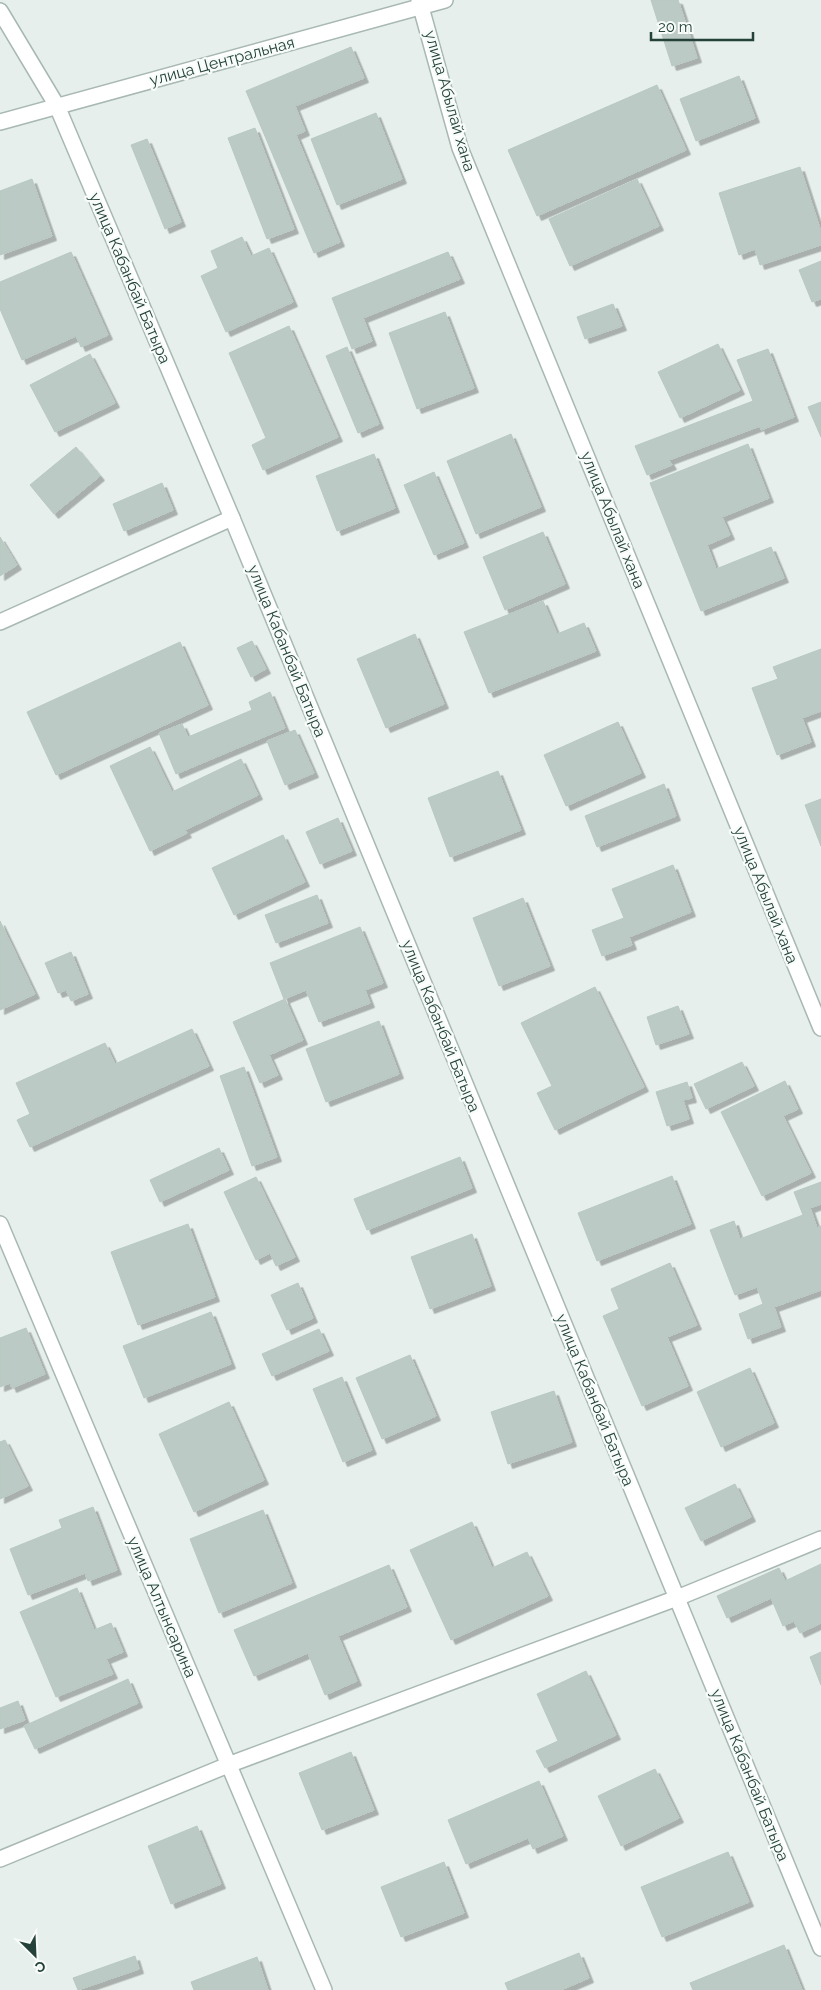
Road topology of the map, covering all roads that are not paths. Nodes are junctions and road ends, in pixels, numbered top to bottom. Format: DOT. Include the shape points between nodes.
graph roads {
  1 [pos="445,0"];
  2 [pos="421,3"];
  3 [pos="0,11"];
  4 [pos="57,106"];
  5 [pos="0,122"];
  6 [pos="232,518"];
  7 [pos="0,622"];
  8 [pos="821,1028"];
  9 [pos="0,1224"];
  10 [pos="821,1539"];
  11 [pos="677,1598"];
  12 [pos="228,1765"];
  13 [pos="0,1859"];
  14 [pos="821,1948"];
  15 [pos="324,1990"];
  1 -- 2 [label="street, улица Центральная"];
  2 -- 4 [label="street, улица Центральная"];
  2 -- 8 [label="street, улица Абылай хана" via="460,148"];
  3 -- 4 [label="street, улица Кабанбай Батыра"];
  4 -- 5 [label="street, улица Центральная"];
  4 -- 6 [label="street, улица Кабанбай Батыра"];
  6 -- 7 [label="street"];
  6 -- 11 [label="street, улица Кабанбай Батыра"];
  9 -- 12 [label="street, улица Алтынсарина"];
  10 -- 11 [label="street"];
  11 -- 12 [label="street"];
  11 -- 14 [label="street, улица Кабанбай Батыра"];
  12 -- 13 [label="street"];
  12 -- 15 [label="street, улица Алтынсарина"];
}
